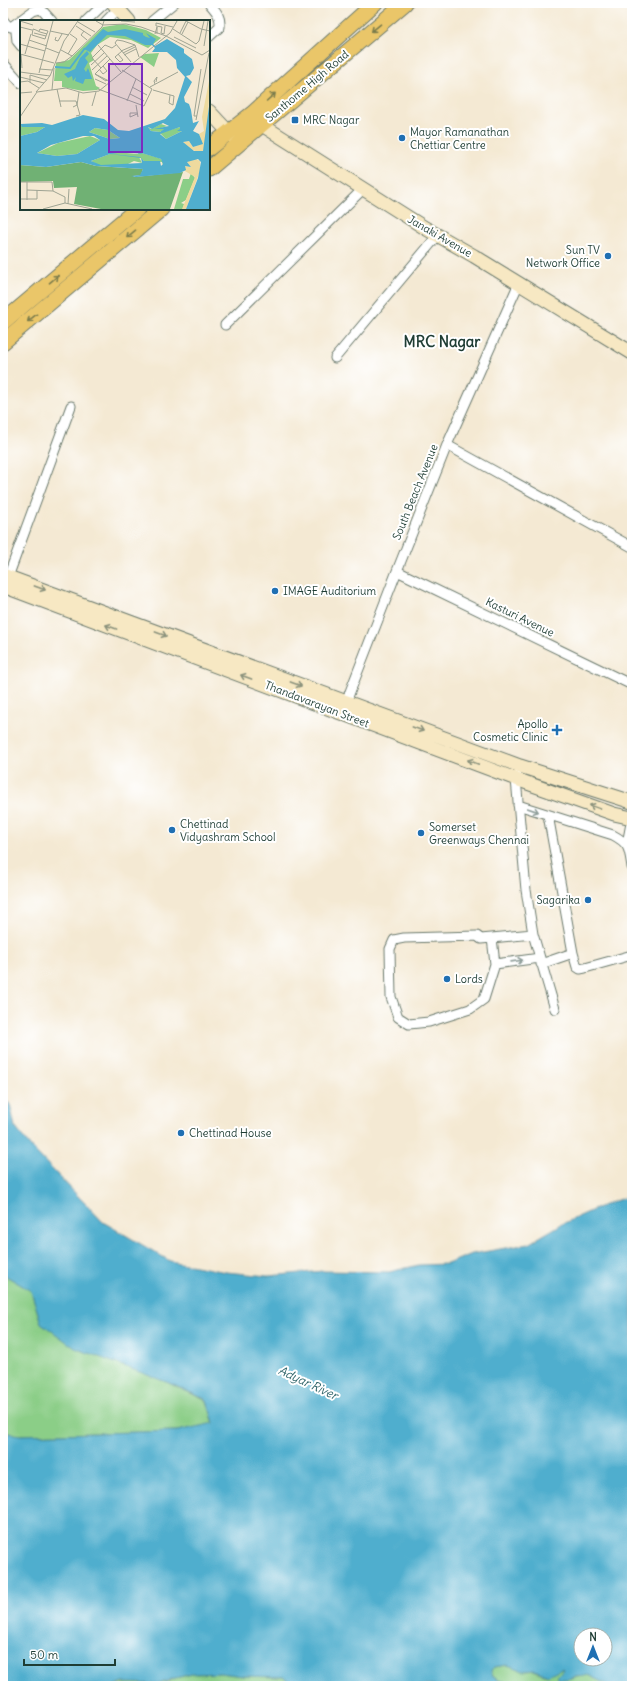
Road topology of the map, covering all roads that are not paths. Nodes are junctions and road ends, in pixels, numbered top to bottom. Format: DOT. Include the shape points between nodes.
graph roads {
  1 [pos="105,3"];
  2 [pos="174,3"];
  3 [pos="209,3"];
  4 [pos="375,3"];
  5 [pos="405,3"];
  6 [pos="116,6"];
  7 [pos="3,20"];
  8 [pos="28,20"];
  9 [pos="43,20"];
  10 [pos="51,20"];
  11 [pos="87,20"];
  12 [pos="107,20"];
  13 [pos="128,20"];
  14 [pos="153,20"];
  15 [pos="20,28"];
  16 [pos="210,36"];
  17 [pos="20,45"];
  18 [pos="5,65"];
  19 [pos="20,82"];
  20 [pos="210,112"];
  21 [pos="257,119"];
  22 [pos="228,132"];
  23 [pos="239,144"];
  24 [pos="210,147"];
  25 [pos="210,168"];
  26 [pos="363,189"];
  27 [pos="136,210"];
  28 [pos="160,210"];
  29 [pos="438,235"];
  30 [pos="519,283"];
  31 [pos="3,322"];
  32 [pos="225,325"];
  33 [pos="3,342"];
  34 [pos="632,353"];
  35 [pos="335,358"];
  36 [pos="71,406"];
  37 [pos="447,445"];
  38 [pos="632,546"];
  39 [pos="397,570"];
  40 [pos="5,579"];
  41 [pos="632,685"];
  42 [pos="348,709"];
  43 [pos="520,766"];
  44 [pos="516,779"];
  45 [pos="632,802"];
  46 [pos="518,804"];
  47 [pos="548,815"];
  48 [pos="632,818"];
  49 [pos="627,844"];
  50 [pos="632,867"];
  51 [pos="533,934"];
  52 [pos="492,938"];
  53 [pos="573,953"];
  54 [pos="632,955"];
  55 [pos="540,961"];
  56 [pos="495,964"];
  57 [pos="555,1009"];
  1 -- 11 [label="street"];
  2 -- 14 [label="street"];
  3 -- 16 [label="street" via="221,20 220,27"];
  21 -- 4 [label="main road, Santhome High Road, one-way"];
  5 -- 21 [label="main road, Santhome High Road, one-way"];
  6 -- 12 [label="street"];
  6 -- 13 [label="street"];
  7 -- 10 [label="street" via="11,26 33,11 41,9"];
  8 -- 9 [label="street" via="32,16 40,16"];
  15 -- 17 [label="street" via="16,32"];
  18 -- 19 [label="street"];
  20 -- 22 [label="street"];
  21 -- 22 [label="main road, Santhome High Road"];
  21 -- 23 [label="main road, Santhome High Road"];
  21 -- 26 [label="street, Janaki Avenue"];
  22 -- 23 [label="street"];
  22 -- 24 [label="main road, Santhome High Road"];
  23 -- 25 [label="main road, Santhome High Road"];
  26 -- 29 [label="street, Janaki Avenue"];
  26 -- 32 [label="street"];
  31 -- 27 [label="main road, one-way"];
  28 -- 33 [label="main road, one-way"];
  29 -- 30 [label="street, Janaki Avenue"];
  29 -- 35 [label="street"];
  30 -- 34 [label="street, Janaki Avenue"];
  30 -- 37 [label="street, South Beach Avenue"];
  36 -- 40 [label="street"];
  37 -- 38 [label="street"];
  37 -- 39 [label="street, South Beach Avenue"];
  39 -- 41 [label="street, Kasturi Avenue"];
  39 -- 42 [label="street, South Beach Avenue"];
  40 -- 42 [label="street, Thandavarayan Street"];
  42 -- 43 [label="street, Thandavarayan Street, one-way"];
  44 -- 42 [label="street, Thandavarayan Street, one-way"];
  43 -- 44 [label="street"];
  43 -- 45 [label="street, Thandavarayan Street"];
  44 -- 46 [label="street"];
  48 -- 44 [label="street, Thandavarayan Street, one-way"];
  46 -- 47 [label="street, one-way"];
  46 -- 51 [label="street"];
  47 -- 49 [label="street" via="613,835"];
  47 -- 53 [label="street"];
  48 -- 49 [label="street"];
  49 -- 50 [label="street"];
  51 -- 52 [label="street"];
  51 -- 55 [label="street"];
  52 -- 56 [label="street"];
  52 -- 56 [label="street" via="481,939 477,936 394,940 390,949 391,998 398,1017 409,1024 429,1022 470,1009 484,998"];
  53 -- 54 [label="street" via="575,963 580,969"];
  53 -- 55 [label="street"];
  56 -- 55 [label="street, one-way"];
  55 -- 57 [label="street"];
}
